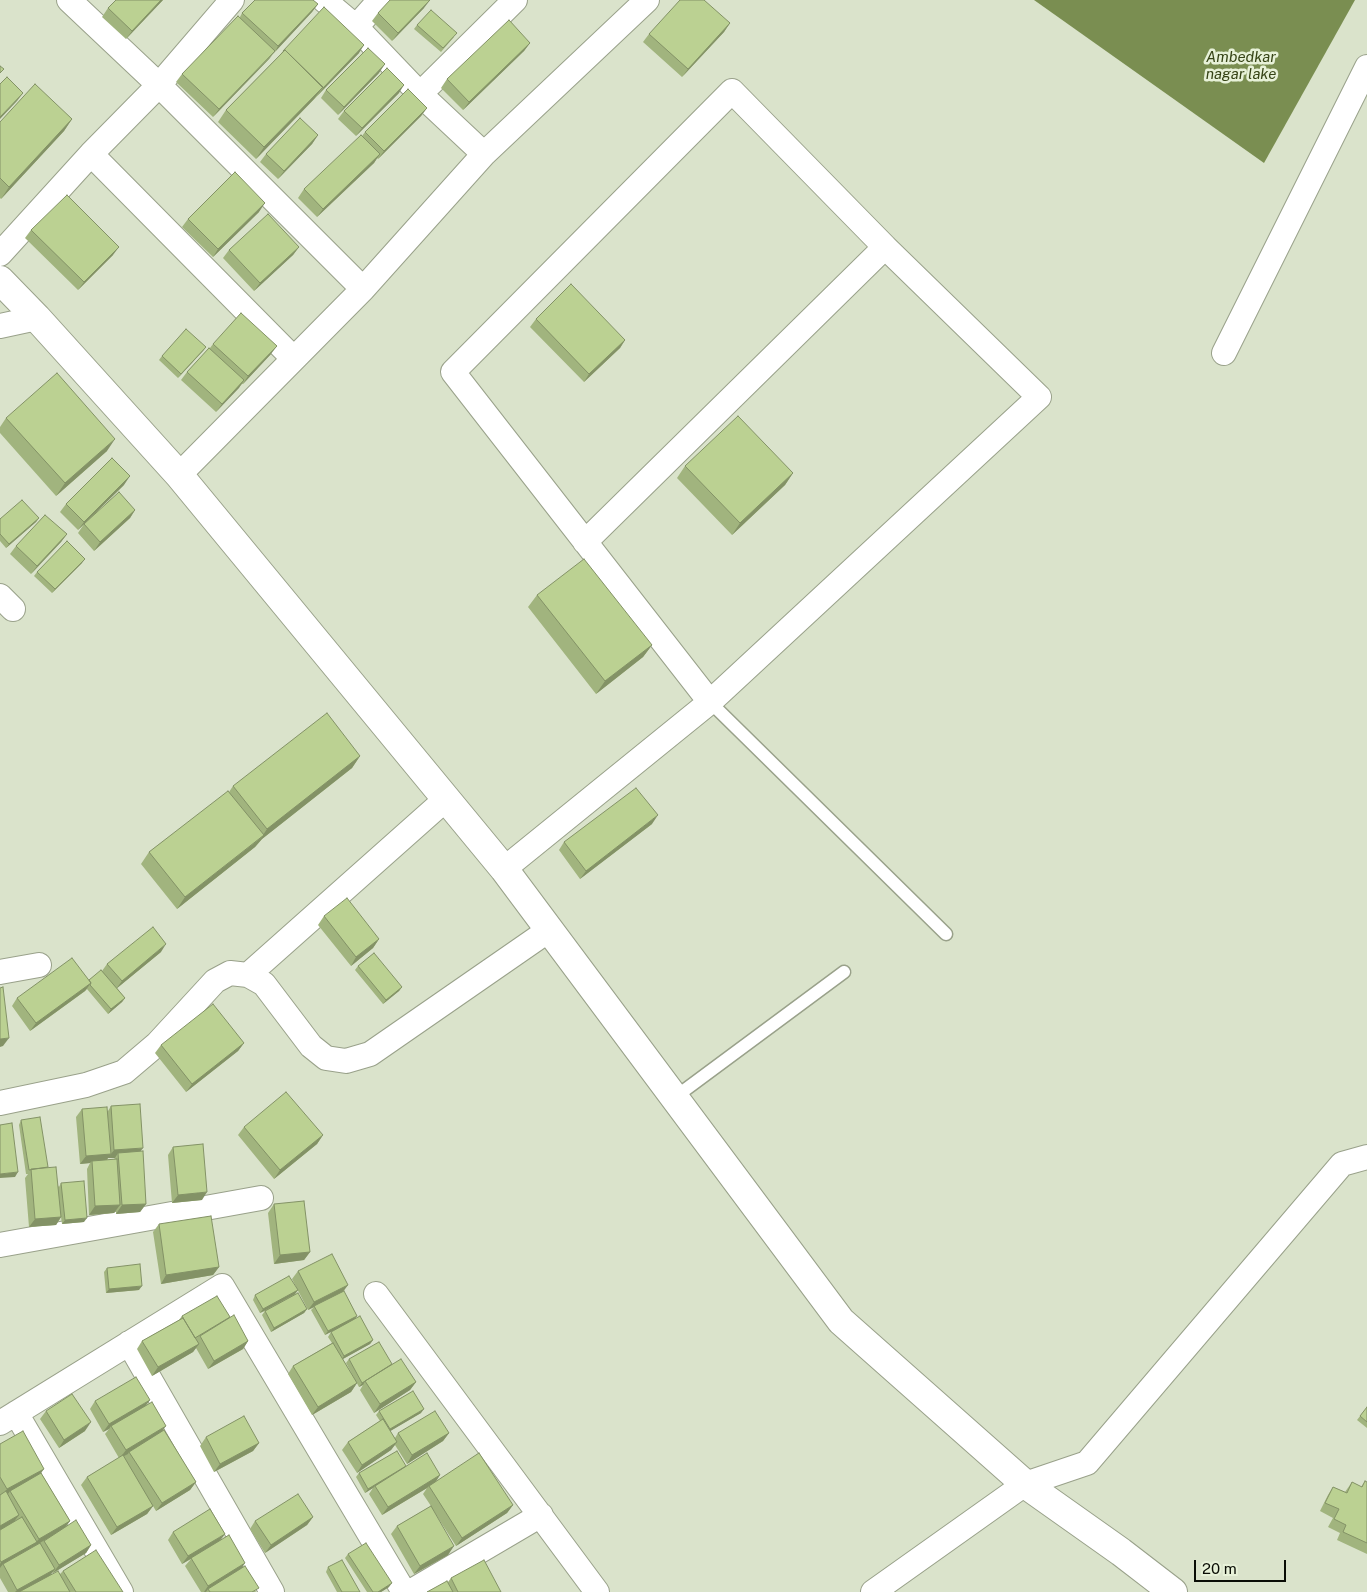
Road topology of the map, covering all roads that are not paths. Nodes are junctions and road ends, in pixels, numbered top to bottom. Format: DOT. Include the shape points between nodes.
graph roads {
  1 [pos="69,0"];
  2 [pos="232,0"];
  3 [pos="324,0"];
  4 [pos="380,0"];
  5 [pos="515,0"];
  6 [pos="648,0"];
  7 [pos="356,27"];
  8 [pos="1367,67"];
  9 [pos="159,84"];
  10 [pos="420,94"];
  11 [pos="91,154"];
  12 [pos="484,154"];
  13 [pos="885,246"];
  14 [pos="0,254"];
  15 [pos="0,280"];
  16 [pos="363,289"];
  17 [pos="37,318"];
  18 [pos="0,326"];
  19 [pos="1224,353"];
  20 [pos="293,358"];
  21 [pos="179,475"];
  22 [pos="585,542"];
  23 [pos="710,702"];
  24 [pos="446,799"];
  25 [pos="504,869"];
  26 [pos="549,930"];
  27 [pos="946,934"];
  28 [pos="39,965"];
  29 [pos="0,972"];
  30 [pos="844,972"];
  31 [pos="248,975"];
  32 [pos="674,1098"];
  33 [pos="0,1103"];
  34 [pos="1367,1157"];
  35 [pos="261,1198"];
  36 [pos="0,1245"];
  37 [pos="376,1294"];
  38 [pos="129,1343"];
  39 [pos="8,1418"];
  40 [pos="1025,1484"];
  41 [pos="541,1515"];
  42 [pos="121,1592"];
  43 [pos="272,1592"];
  44 [pos="404,1592"];
  45 [pos="410,1592"];
  46 [pos="597,1592"];
  47 [pos="873,1592"];
  48 [pos="1172,1592"];
  1 -- 9 [label="street"];
  2 -- 9 [label="street"];
  3 -- 7 [label="street"];
  4 -- 7 [label="street"];
  5 -- 10 [label="street"];
  6 -- 12 [label="street"];
  7 -- 10 [label="street"];
  8 -- 19 [label="street"];
  9 -- 11 [label="street"];
  9 -- 16 [label="street"];
  10 -- 12 [label="street"];
  11 -- 14 [label="street"];
  11 -- 20 [label="street"];
  12 -- 16 [label="street"];
  13 -- 22 [label="street"];
  13 -- 22 [label="street" via="732,91 453,372"];
  13 -- 23 [label="street" via="1039,397"];
  15 -- 17 [label="street"];
  16 -- 20 [label="street"];
  17 -- 18 [label="street"];
  17 -- 21 [label="street"];
  20 -- 21 [label="street"];
  21 -- 24 [label="street"];
  22 -- 23 [label="street"];
  23 -- 25 [label="street"];
  23 -- 27 [label="lane"];
  24 -- 25 [label="street"];
  24 -- 31 [label="street"];
  25 -- 26 [label="street"];
  26 -- 31 [label="street" via="370,1054 346,1061 326,1058 311,1046 264,984"];
  26 -- 32 [label="street"];
  28 -- 29 [label="street"];
  30 -- 32 [label="lane"];
  31 -- 33 [label="street" via="230,973 215,981 157,1044 124,1072 86,1085"];
  32 -- 40 [label="street" via="841,1321"];
  34 -- 40 [label="street" via="1342,1164 1087,1463"];
  35 -- 36 [label="street"];
  37 -- 41 [label="street"];
  38 -- 39 [label="street"];
  38 -- 43 [label="street"];
  38 -- 44 [label="street" via="222,1286"];
  39 -- 42 [label="street"];
  40 -- 47 [label="street"];
  40 -- 48 [label="street"];
  41 -- 45 [label="street"];
  41 -- 46 [label="street"];
}
